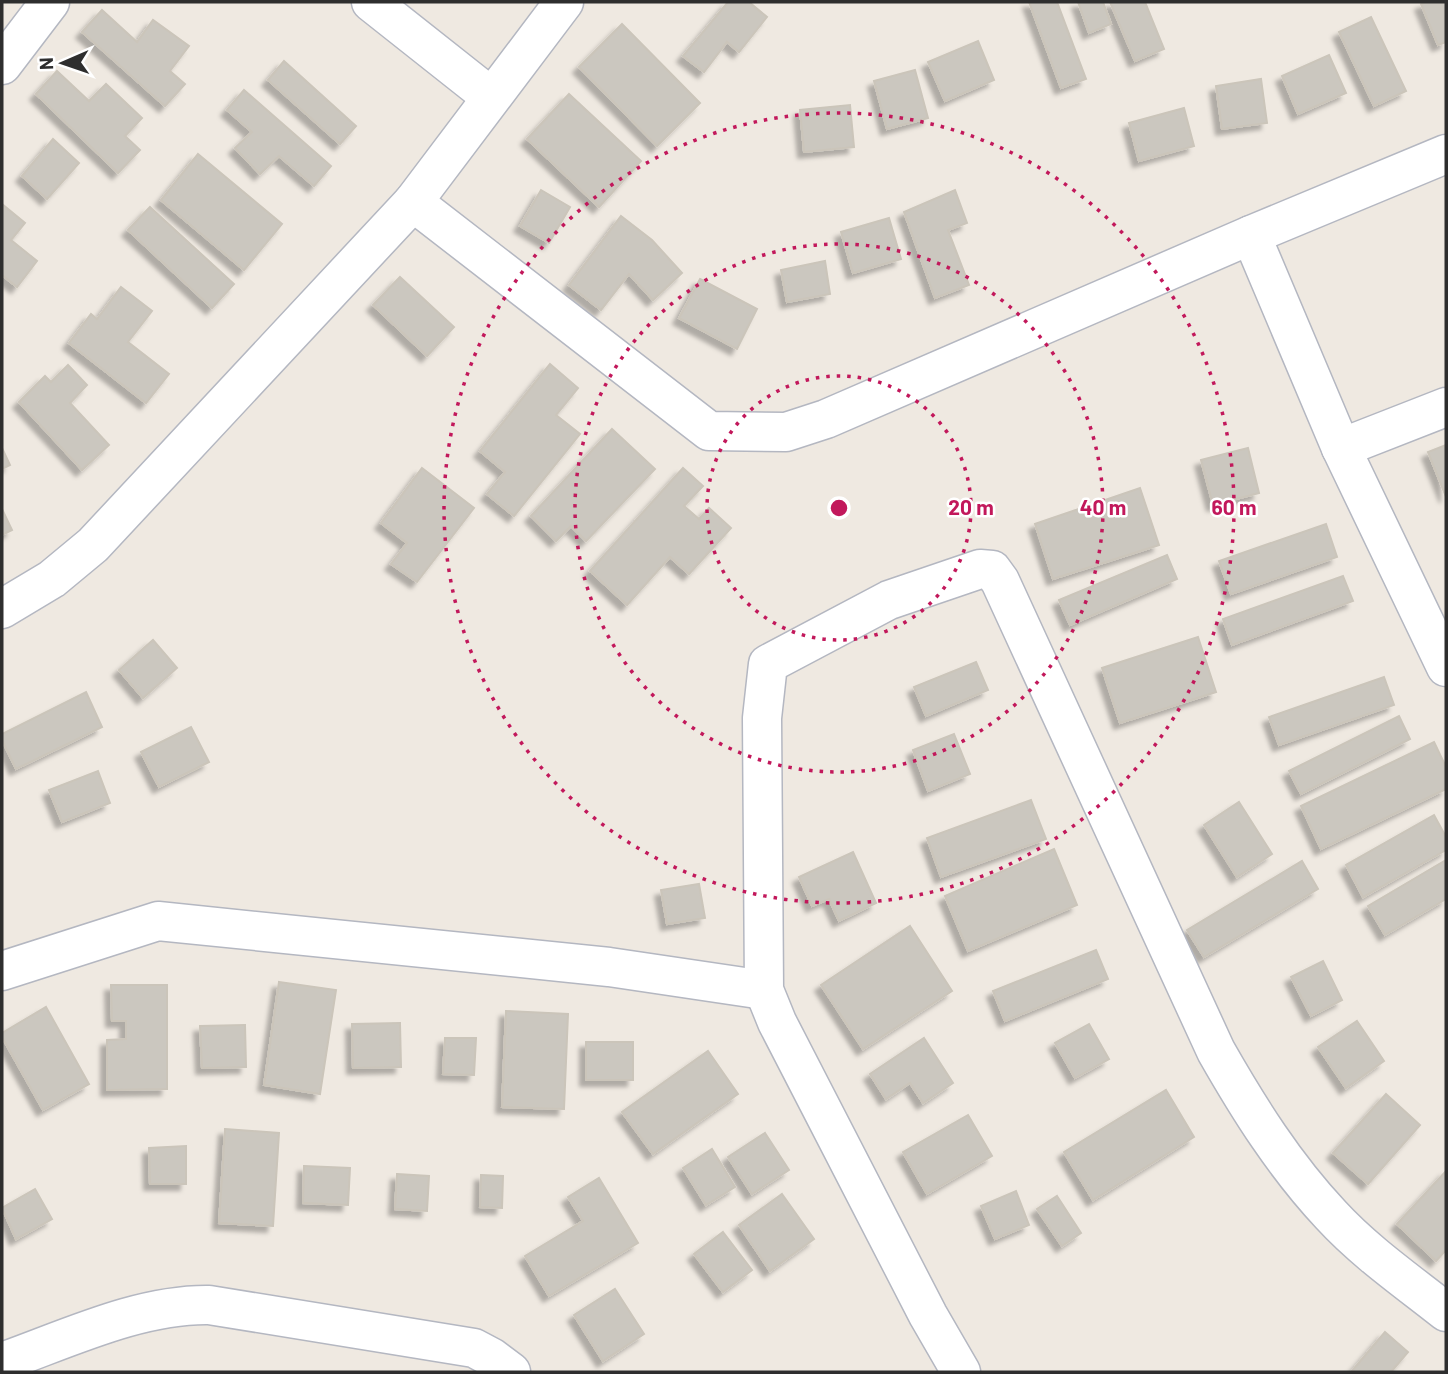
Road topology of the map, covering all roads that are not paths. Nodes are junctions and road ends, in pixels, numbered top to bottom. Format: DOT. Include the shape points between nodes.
graph roads {
  1 [pos="50,2"];
  2 [pos="371,2"];
  3 [pos="564,2"];
  4 [pos="2,65"];
  5 [pos="491,97"];
  6 [pos="1446,154"];
  7 [pos="413,202"];
  8 [pos="1251,235"];
  9 [pos="1446,407"];
  10 [pos="1342,448"];
  11 [pos="2,609"];
  12 [pos="1446,667"];
  13 [pos="2,971"];
  14 [pos="764,990"];
  15 [pos="1446,1312"];
  16 [pos="2,1362"];
  17 [pos="511,1372"];
  18 [pos="961,1372"];
  1 -- 4 [label="street"];
  2 -- 5 [label="street"];
  3 -- 5 [label="street"];
  5 -- 7 [label="street"];
  6 -- 8 [label="street"];
  7 -- 8 [label="street" via="709,432 720,433 786,432 826,419"];
  7 -- 11 [label="street" via="93,545 52,579"];
  8 -- 10 [label="street"];
  9 -- 10 [label="street"];
  10 -- 12 [label="street"];
  13 -- 14 [label="street" via="158,921 609,967"];
  14 -- 15 [label="street" via="762,718 768,664 889,600 980,569 992,570 1216,1051 1243,1098 1330,1214"];
  14 -- 18 [label="street"];
  16 -- 17 [label="street" via="150,1310 180,1304 474,1348"];
}
